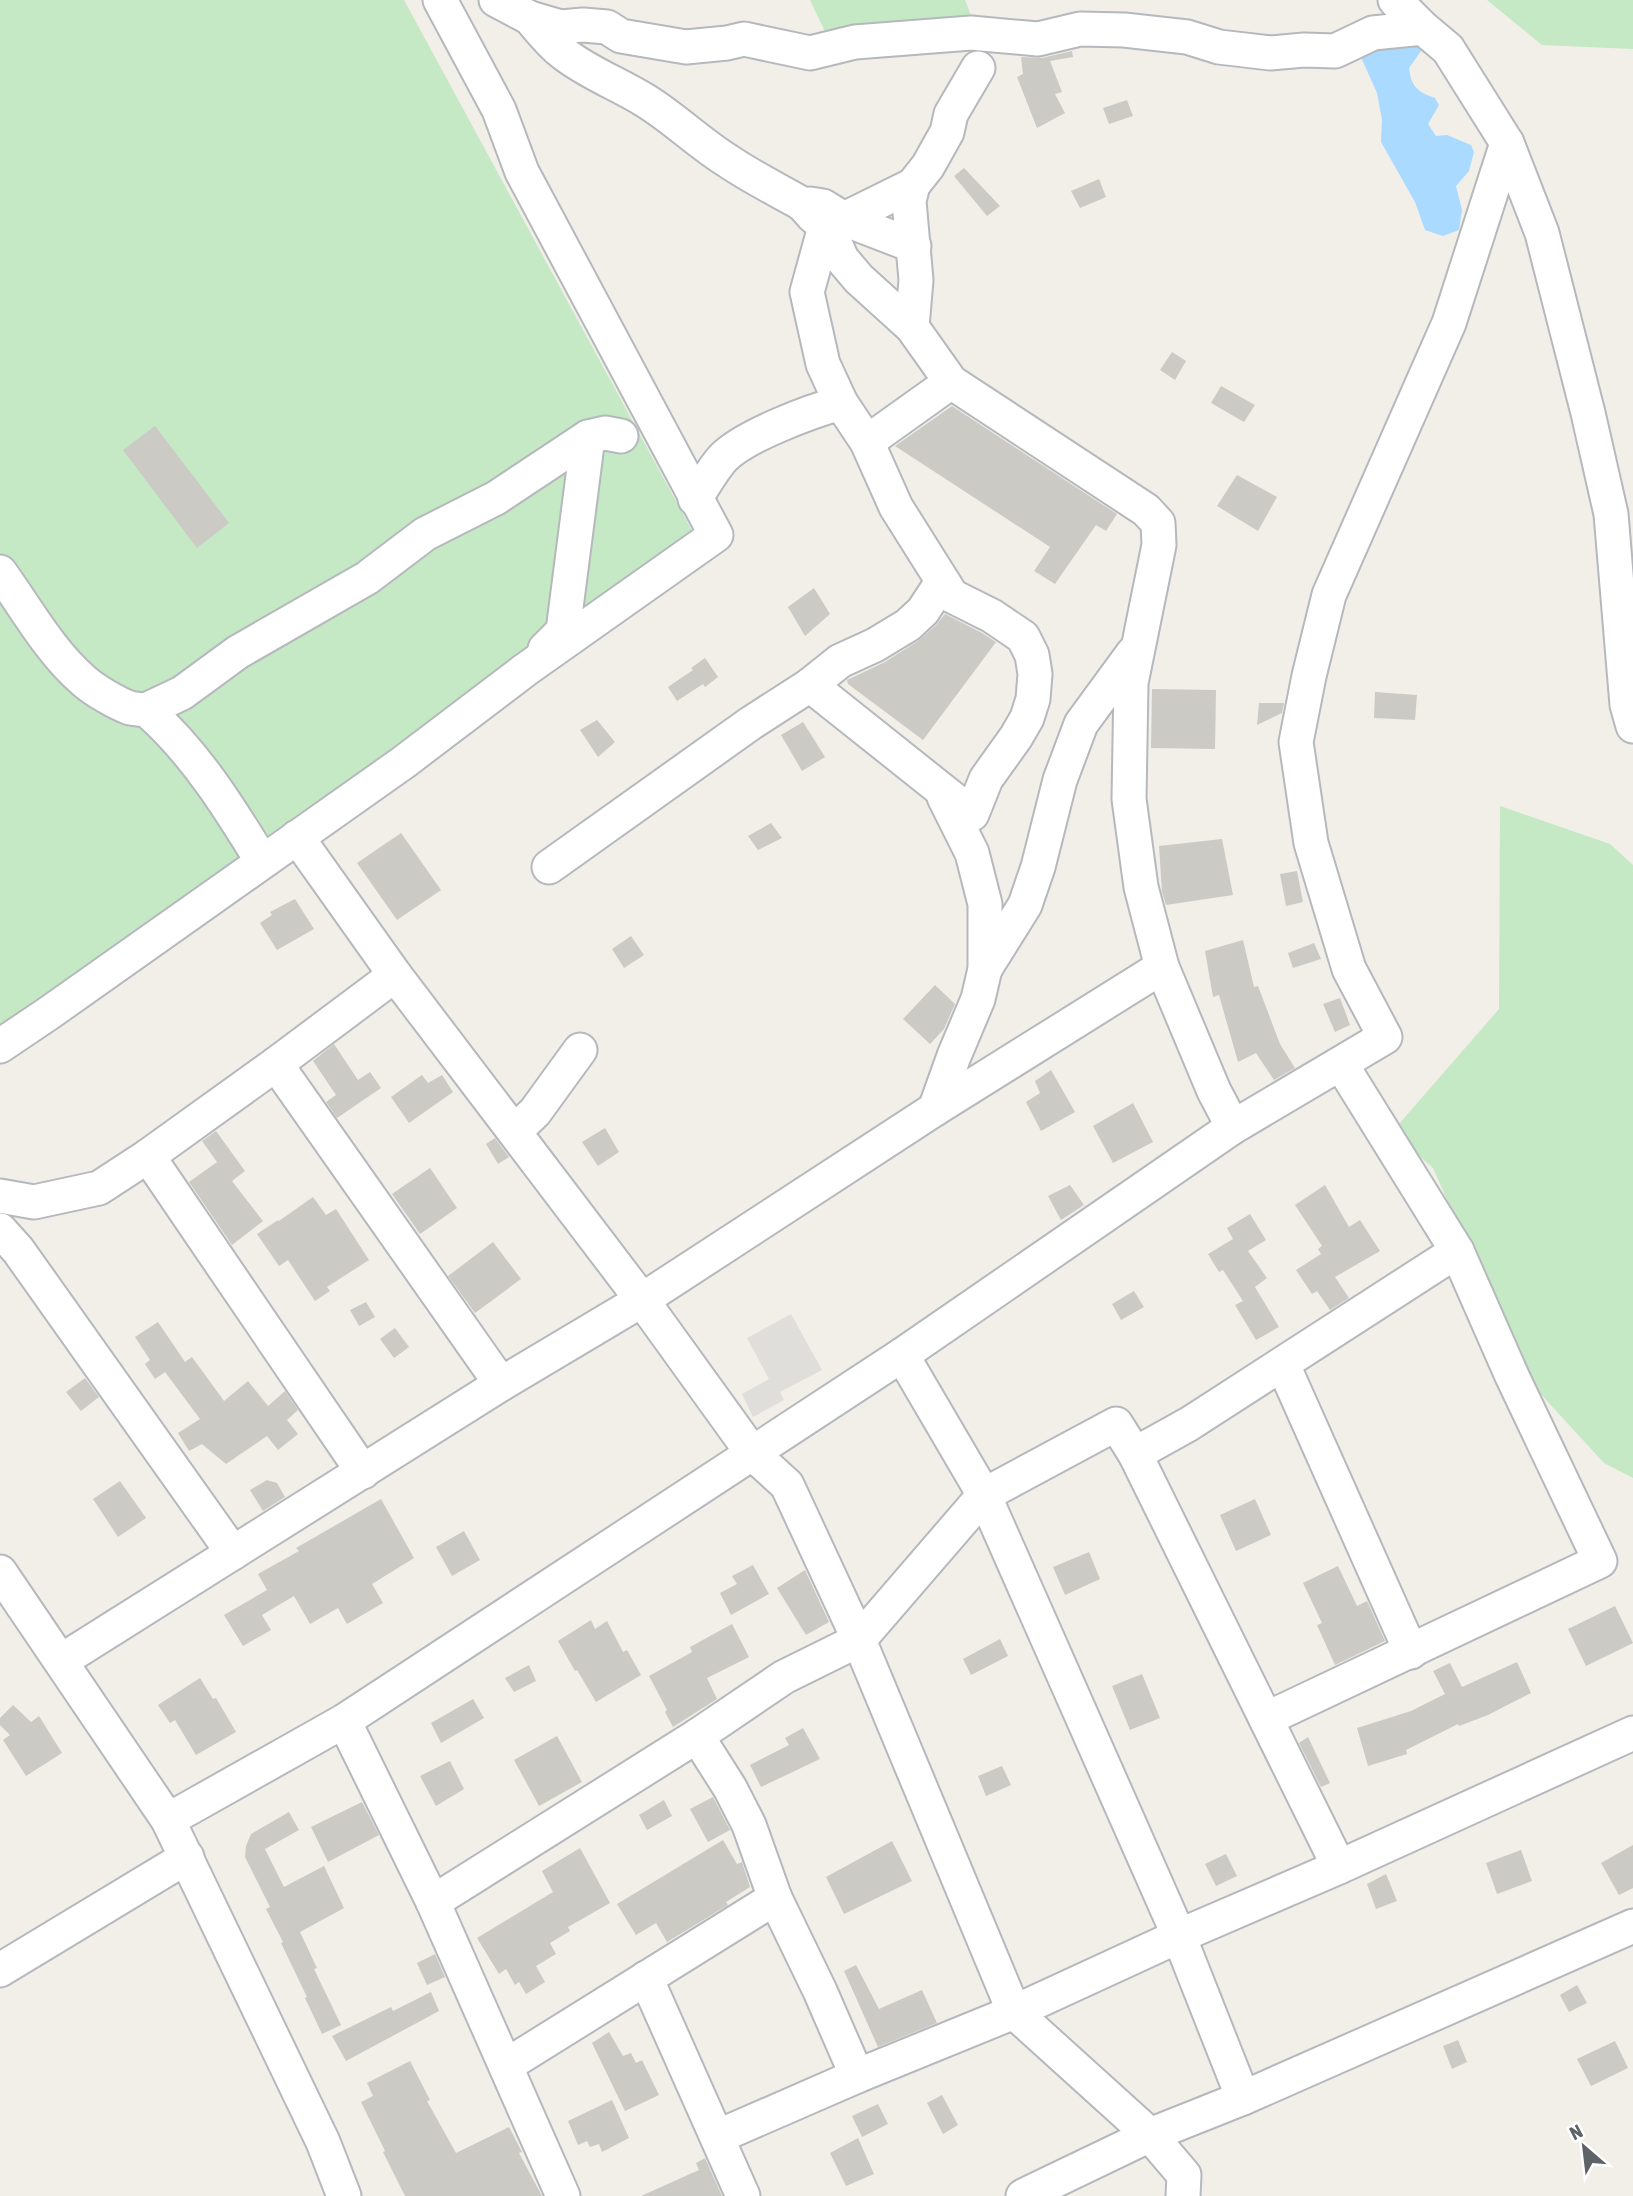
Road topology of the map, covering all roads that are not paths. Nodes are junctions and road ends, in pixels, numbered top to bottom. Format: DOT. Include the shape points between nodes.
graph roads {
  1 [pos="440,0"];
  2 [pos="496,0"];
  3 [pos="1395,0"];
  4 [pos="530,18"];
  5 [pos="1423,28"];
  6 [pos="978,68"];
  7 [pos="1507,143"];
  8 [pos="913,185"];
  9 [pos="825,217"];
  10 [pos="914,246"];
  11 [pos="912,327"];
  12 [pos="951,382"];
  13 [pos="841,403"];
  14 [pos="588,436"];
  15 [pos="621,436"];
  16 [pos="867,442"];
  17 [pos="695,499"];
  18 [pos="0,572"];
  19 [pos="942,582"];
  20 [pos="1138,645"];
  21 [pos="525,670"];
  22 [pos="810,685"];
  23 [pos="146,710"];
  24 [pos="1633,726"];
  25 [pos="939,788"];
  26 [pos="297,837"];
  27 [pos="262,861"];
  28 [pos="549,867"];
  29 [pos="1162,967"];
  30 [pos="985,969"];
  31 [pos="395,975"];
  32 [pos="0,1046"];
  33 [pos="580,1050"];
  34 [pos="276,1064"];
  35 [pos="1341,1064"];
  36 [pos="935,1110"];
  37 [pos="1233,1127"];
  38 [pos="515,1131"];
  39 [pos="148,1156"];
  40 [pos="0,1196"];
  41 [pos="0,1230"];
  42 [pos="1457,1251"];
  43 [pos="642,1300"];
  44 [pos="902,1355"];
  45 [pos="1283,1365"];
  46 [pos="501,1384"];
  47 [pos="753,1454"];
  48 [pos="1135,1454"];
  49 [pos="363,1472"];
  50 [pos="984,1495"];
  51 [pos="233,1553"];
  52 [pos="0,1572"];
  53 [pos="859,1640"];
  54 [pos="1411,1652"];
  55 [pos="61,1661"];
  56 [pos="1266,1720"];
  57 [pos="344,1721"];
  58 [pos="1633,1733"];
  59 [pos="696,1735"];
  60 [pos="168,1819"];
  61 [pos="187,1857"];
  62 [pos="1339,1867"];
  63 [pos="775,1898"];
  64 [pos="433,1902"];
  65 [pos="1633,1926"];
  66 [pos="1179,1936"];
  67 [pos="0,1970"];
  68 [pos="646,1978"];
  69 [pos="1014,2012"];
  70 [pos="507,2065"];
  71 [pos="857,2076"];
  72 [pos="1243,2098"];
  73 [pos="1150,2135"];
  74 [pos="717,2137"];
  75 [pos="1190,2189"];
  76 [pos="344,2196"];
  77 [pos="563,2196"];
  78 [pos="743,2196"];
  79 [pos="1023,2196"];
  1 -- 17 [label="street" via="499,110 522,172"];
  2 -- 4 [label="street"];
  3 -- 5 [label="street"];
  4 -- 5 [label="street" via="561,27 607,27 621,36 686,47 744,39 810,53 894,39 971,33 1038,39 1080,29 1187,37 1219,47 1270,53 1335,51 1373,33"];
  4 -- 9 [label="street" via="565,55 644,99 727,161"];
  5 -- 7 [label="street" via="1448,49"];
  6 -- 8 [label="street" via="951,114 947,132"];
  7 -- 24 [label="street" via="1542,233 1611,514 1627,705"];
  7 -- 35 [label="street" via="1448,323 1329,595 1296,741 1311,842 1345,956 1385,1037"];
  8 -- 9 [label="street"];
  8 -- 10 [label="street" via="909,201"];
  9 -- 10 [label="street"];
  9 -- 11 [label="street" via="842,260"];
  9 -- 13 [label="street" via="807,292 823,364"];
  10 -- 11 [label="street"];
  11 -- 12 [label="street"];
  12 -- 16 [label="street"];
  12 -- 20 [label="street" via="1146,509 1158,523 1159,544"];
  13 -- 16 [label="street"];
  13 -- 17 [label="street" via="813,410 734,449"];
  14 -- 15 [label="street"];
  14 -- 21 [label="street" via="563,631"];
  14 -- 23 [label="street" via="496,498 425,534 367,578 238,652 182,693"];
  16 -- 19 [label="street" via="896,507"];
  17 -- 21 [label="street" via="716,535"];
  18 -- 23 [label="street" via="41,631 85,682 131,709"];
  19 -- 22 [label="street" via="908,625 840,661"];
  19 -- 25 [label="street" via="952,596 1023,637 1035,674 1027,718 986,779 972,814"];
  20 -- 29 [label="street" via="1130,683 1129,799 1141,887"];
  20 -- 30 [label="street" via="1081,724 1060,780 1025,905"];
  21 -- 26 [label="street"];
  22 -- 25 [label="street"];
  22 -- 28 [label="street"];
  23 -- 27 [label="street" via="190,756"];
  25 -- 30 [label="street" via="972,853 985,904"];
  26 -- 27 [label="street"];
  26 -- 31 [label="street"];
  27 -- 32 [label="street"];
  29 -- 36 [label="street"];
  29 -- 37 [label="street"];
  30 -- 36 [label="street"];
  31 -- 34 [label="street"];
  31 -- 38 [label="street"];
  33 -- 38 [label="street"];
  34 -- 39 [label="street"];
  34 -- 46 [label="street"];
  35 -- 37 [label="street"];
  35 -- 42 [label="street"];
  36 -- 43 [label="street"];
  37 -- 44 [label="street"];
  38 -- 43 [label="street"];
  39 -- 40 [label="street" via="99,1188 34,1202"];
  39 -- 49 [label="street"];
  41 -- 51 [label="street"];
  42 -- 45 [label="street"];
  42 -- 54 [label="street" via="1600,1561"];
  43 -- 46 [label="street"];
  43 -- 47 [label="street"];
  44 -- 47 [label="street"];
  44 -- 50 [label="street"];
  45 -- 48 [label="street"];
  45 -- 54 [label="street"];
  46 -- 49 [label="street"];
  47 -- 53 [label="street" via="787,1485"];
  47 -- 57 [label="street"];
  48 -- 50 [label="street" via="1116,1424"];
  48 -- 56 [label="street"];
  49 -- 51 [label="street"];
  50 -- 53 [label="street"];
  50 -- 66 [label="street"];
  51 -- 55 [label="street"];
  52 -- 55 [label="street"];
  53 -- 59 [label="street" via="784,1677"];
  53 -- 69 [label="street"];
  54 -- 56 [label="street"];
  55 -- 60 [label="street"];
  56 -- 62 [label="street"];
  57 -- 60 [label="street"];
  57 -- 64 [label="street"];
  58 -- 62 [label="street"];
  59 -- 63 [label="street" via="749,1825"];
  59 -- 64 [label="street"];
  60 -- 61 [label="street"];
  61 -- 67 [label="street"];
  61 -- 76 [label="street" via="323,2142"];
  62 -- 66 [label="street"];
  63 -- 68 [label="street"];
  63 -- 71 [label="street"];
  64 -- 70 [label="street"];
  65 -- 72 [label="street"];
  66 -- 69 [label="street"];
  66 -- 72 [label="street"];
  68 -- 70 [label="street"];
  68 -- 74 [label="street"];
  69 -- 71 [label="street"];
  69 -- 73 [label="street"];
  70 -- 77 [label="street"];
  71 -- 74 [label="street"];
  72 -- 73 [label="street"];
  73 -- 75 [label="street"];
  73 -- 79 [label="street"];
  74 -- 78 [label="street"];
}
